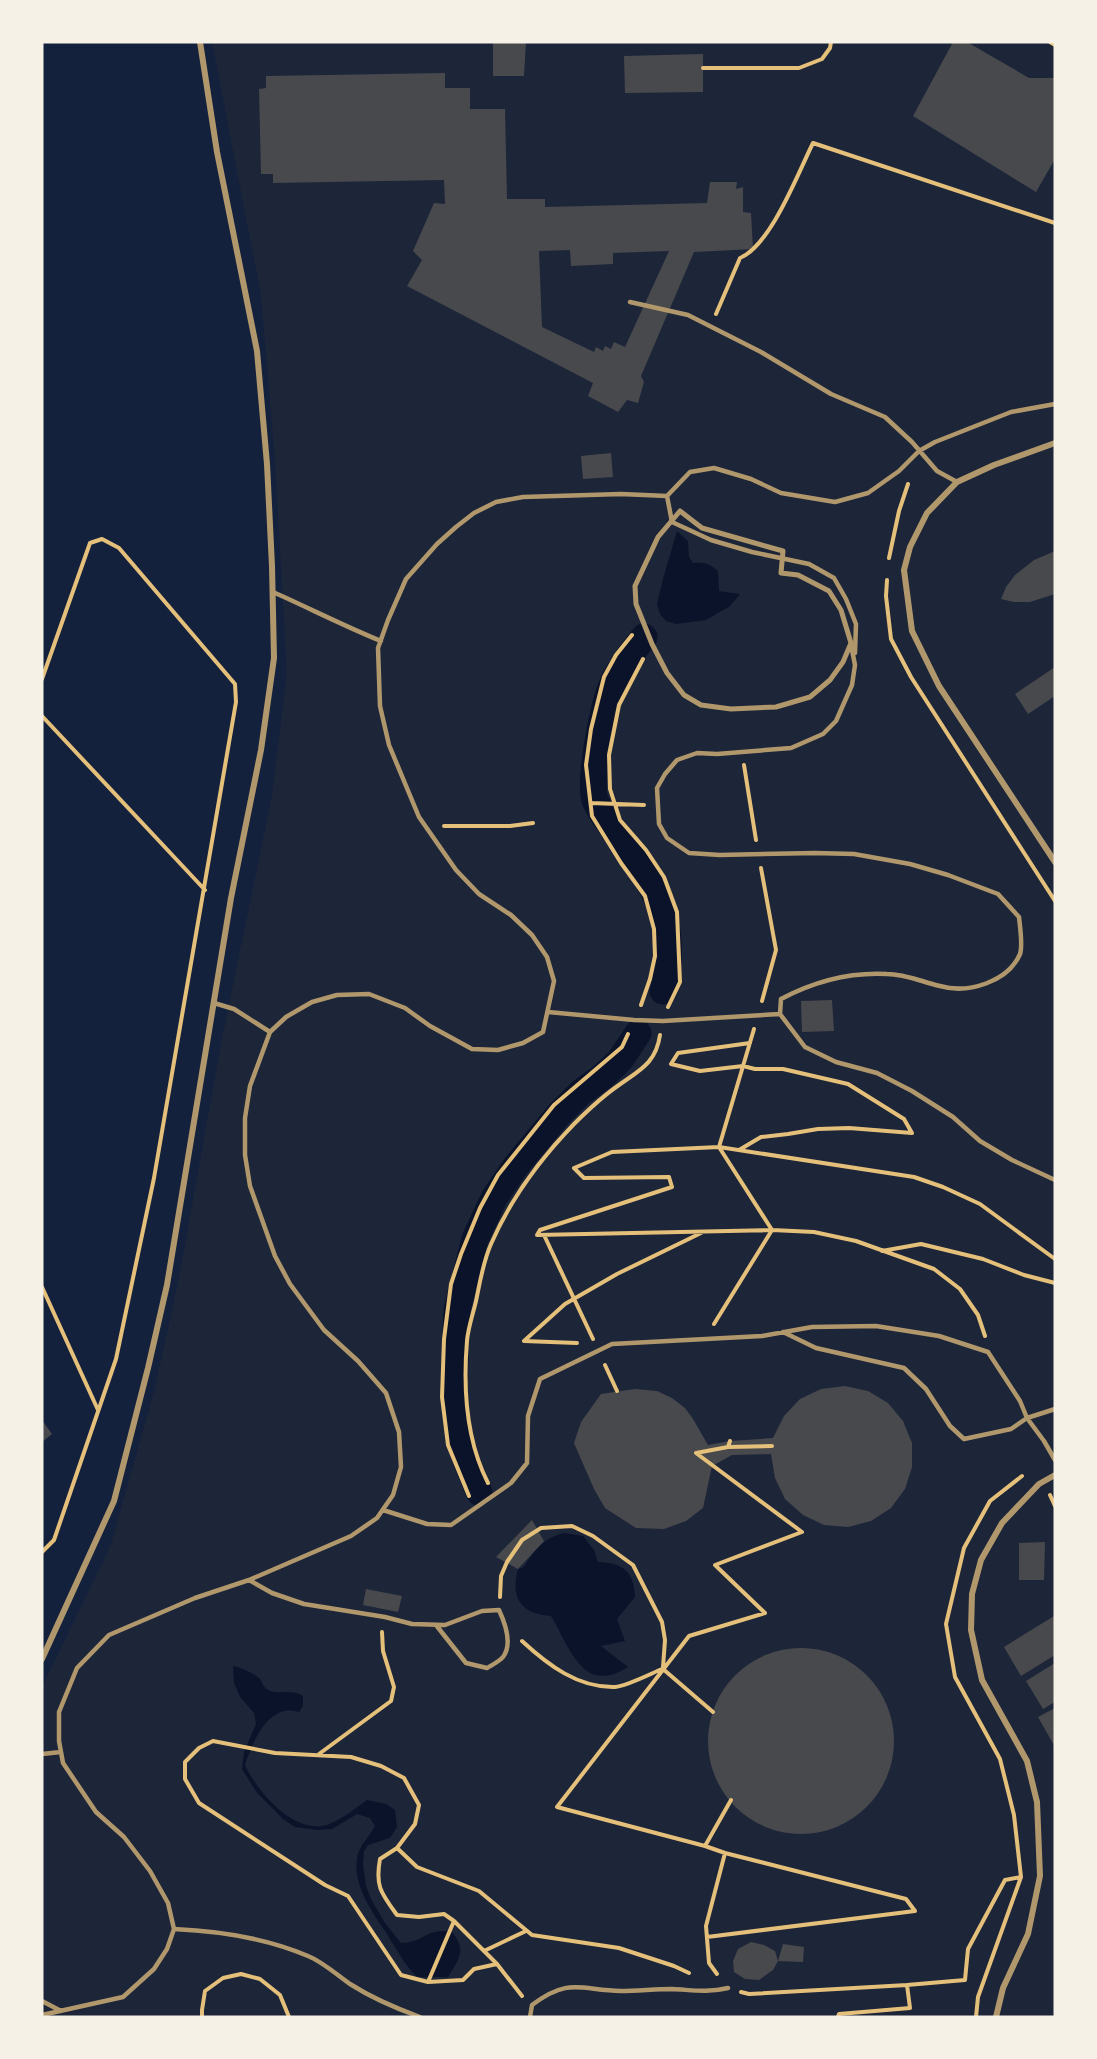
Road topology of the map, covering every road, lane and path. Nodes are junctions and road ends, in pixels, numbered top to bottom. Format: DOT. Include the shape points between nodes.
graph roads {
  1 [pos="200,42"];
  2 [pos="831,42"];
  3 [pos="1050,42"];
  4 [pos="1055,45"];
  5 [pos="703,68"];
  6 [pos="1055,223"];
  7 [pos="630,302"];
  8 [pos="710,326"];
  9 [pos="1055,404"];
  10 [pos="1055,443"];
  11 [pos="919,451"];
  12 [pos="957,482"];
  13 [pos="667,496"];
  14 [pos="672,522"];
  15 [pos="782,559"];
  16 [pos="273,592"];
  17 [pos="646,624"];
  18 [pos="381,641"];
  19 [pos="851,643"];
  20 [pos="855,664"];
  21 [pos="42,679"];
  22 [pos="42,716"];
  23 [pos="743,752"];
  24 [pos="591,803"];
  25 [pos="657,806"];
  26 [pos="533,823"];
  27 [pos="425,825"];
  28 [pos="759,854"];
  29 [pos="1055,862"];
  30 [pos="205,891"];
  31 [pos="214,1002"];
  32 [pos="548,1012"];
  33 [pos="780,1014"];
  34 [pos="758,1016"];
  35 [pos="634,1020"];
  36 [pos="663,1021"];
  37 [pos="270,1032"];
  38 [pos="750,1043"];
  39 [pos="744,1066"];
  40 [pos="719,1147"];
  41 [pos="738,1150"];
  42 [pos="1055,1180"];
  43 [pos="772,1230"];
  44 [pos="704,1231"];
  45 [pos="544,1235"];
  46 [pos="882,1251"];
  47 [pos="1055,1259"];
  48 [pos="1055,1282"];
  49 [pos="42,1287"];
  50 [pos="712,1328"];
  51 [pos="783,1332"];
  52 [pos="579,1343"];
  53 [pos="590,1343"];
  54 [pos="612,1344"];
  55 [pos="598,1350"];
  56 [pos="988,1352"];
  57 [pos="603,1360"];
  58 [pos="617,1391"];
  59 [pos="1055,1409"];
  60 [pos="99,1411"];
  61 [pos="1027,1418"];
  62 [pos="730,1441"];
  63 [pos="772,1446"];
  64 [pos="728,1447"];
  65 [pos="1055,1460"];
  66 [pos="1055,1475"];
  67 [pos="494,1495"];
  68 [pos="475,1508"];
  69 [pos="383,1510"];
  70 [pos="42,1552"];
  71 [pos="249,1580"];
  72 [pos="500,1610"];
  73 [pos="385,1617"];
  74 [pos="436,1624"];
  75 [pos="506,1626"];
  76 [pos="42,1659"];
  77 [pos="663,1669"];
  78 [pos="713,1712"];
  79 [pos="61,1752"];
  80 [pos="42,1754"];
  81 [pos="318,1755"];
  82 [pos="731,1800"];
  83 [pos="705,1846"];
  84 [pos="397,1848"];
  85 [pos="725,1853"];
  86 [pos="1021,1878"];
  87 [pos="454,1921"];
  88 [pos="174,1929"];
  89 [pos="526,1930"];
  90 [pos="707,1937"];
  91 [pos="484,1951"];
  92 [pos="497,1964"];
  93 [pos="696,1977"];
  94 [pos="428,1982"];
  95 [pos="907,1985"];
  96 [pos="728,1989"];
  97 [pos="524,1998"];
  98 [pos="42,2001"];
  99 [pos="61,2011"];
  100 [pos="42,2015"];
  101 [pos="202,2017"];
  102 [pos="289,2017"];
  103 [pos="420,2017"];
  104 [pos="530,2017"];
  105 [pos="838,2017"];
  106 [pos="996,2017"];
  1 -- 16 [label="street" via="217,152 257,351"];
  2 -- 5 [label="path" via="822,59 799,68"];
  3 -- 4 [label="path"];
  6 -- 8 [label="path" via="813,142 783,207 751,254 740,258"];
  7 -- 8 [label="lane" via="688,315"];
  8 -- 11 [label="lane" via="831,394 885,417"];
  9 -- 11 [label="lane" via="1011,412"];
  10 -- 12 [label="street"];
  11 -- 12 [label="lane" via="936,471"];
  11 -- 13 [label="lane" via="868,493 835,502 781,493 714,468 690,472"];
  12 -- 29 [label="street" via="927,513 910,547 904,570 912,631 939,686"];
  13 -- 14 [label="lane"];
  13 -- 18 [label="lane" via="523,497 496,502 474,513 437,544 406,579"];
  14 -- 15 [label="lane" via="711,540"];
  14 -- 15 [label="street" via="680,511 702,528 777,548 783,551"];
  14 -- 17 [label="street" via="658,537 635,586 636,604"];
  15 -- 19 [label="street" via="782,573 798,575 829,591 841,610"];
  15 -- 20 [label="lane" via="809,564 834,578 856,624"];
  16 -- 18 [label="lane"];
  16 -- 31 [label="street" via="274,658 261,750"];
  17 -- 19 [label="street" via="661,662 684,695 701,705 731,709 776,707 810,697 830,680"];
  17 -- 24 [label="path" via="616,655 604,677 586,765"];
  18 -- 27 [label="lane" via="380,706 389,745"];
  19 -- 20 [label="lane"];
  20 -- 23 [label="lane" via="845,703 836,721 823,734 791,748"];
  21 -- 30 [label="path" via="90,543 102,539 119,548 235,684 236,702"];
  22 -- 30 [label="path"];
  23 -- 25 [label="lane" via="697,753 677,760 657,788"];
  23 -- 28 [label="path"];
  24 -- 25 [label="path"];
  24 -- 35 [label="path" via="599,829 645,896 654,929 651,979"];
  25 -- 28 [label="lane" via="659,824 667,838 688,853"];
  26 -- 27 [label="path"];
  27 -- 32 [label="lane" via="456,870 479,894 532,935 547,957 554,981"];
  28 -- 33 [label="lane" via="854,854 910,864 998,894 1019,917 1020,953 1007,972 987,983 969,988 942,987 912,977 854,975 788,995 781,999"];
  28 -- 34 [label="path" via="776,950"];
  30 -- 60 [label="path" via="154,1178 117,1359"];
  31 -- 37 [label="lane" via="234,1009"];
  31 -- 76 [label="street" via="167,1285 136,1420 114,1501"];
  32 -- 35 [label="lane"];
  32 -- 37 [label="lane" via="543,1032 498,1050 472,1049 405,1008 369,994 337,994 312,1002"];
  33 -- 34 [label="lane"];
  33 -- 42 [label="lane" via="805,1047 836,1062 877,1073 912,1091 953,1117 980,1141"];
  34 -- 36 [label="lane"];
  34 -- 38 [label="path"];
  35 -- 36 [label="lane"];
  35 -- 68 [label="path" via="622,1047 554,1106 498,1175 461,1254 444,1339 442,1397 448,1445"];
  36 -- 67 [label="path" via="659,1045 645,1068 618,1085 574,1124 522,1190 490,1246 467,1339 466,1389 473,1441"];
  37 -- 69 [label="lane" via="250,1086 245,1118 250,1186 275,1256 290,1284 324,1330 386,1393 399,1432 401,1467 393,1496"];
  38 -- 39 [label="path"];
  38 -- 39 [label="path" via="678,1053 671,1064 700,1071"];
  39 -- 40 [label="path"];
  39 -- 41 [label="path" via="783,1069 848,1084 904,1119 912,1133 818,1129 761,1137"];
  40 -- 41 [label="path"];
  40 -- 43 [label="path"];
  40 -- 45 [label="path" via="612,1152 574,1168 584,1178 669,1177 672,1187 540,1230 537,1235"];
  41 -- 47 [label="path" via="914,1177 980,1204"];
  43 -- 44 [label="path"];
  43 -- 46 [label="path" via="814,1232"];
  43 -- 50 [label="path"];
  44 -- 45 [label="path"];
  44 -- 52 [label="path" via="565,1304 524,1341"];
  45 -- 55 [label="path"];
  46 -- 48 [label="path" via="921,1244"];
  46 -- 56 [label="path" via="934,1269 960,1289 978,1315"];
  49 -- 60 [label="path"];
  51 -- 54 [label="lane"];
  51 -- 56 [label="lane" via="812,1327 876,1326 939,1336"];
  51 -- 61 [label="lane" via="816,1348 904,1368 926,1389 950,1426 964,1439 1011,1429"];
  53 -- 54 [label="path"];
  54 -- 67 [label="lane" via="540,1379 528,1416 526,1463 511,1483"];
  56 -- 61 [label="lane"];
  57 -- 58 [label="path"];
  59 -- 61 [label="lane"];
  60 -- 70 [label="path" via="54,1540"];
  61 -- 65 [label="lane"];
  62 -- 64 [label="path"];
  63 -- 64 [label="path"];
  64 -- 77 [label="path" via="696,1453 802,1532 715,1565 765,1613 689,1636"];
  66 -- 106 [label="street" via="1039,1484 1002,1523 981,1560 972,1594 971,1630 982,1680 1027,1761 1037,1802 1040,1876 1028,1934 1003,1988"];
  67 -- 68 [label="lane"];
  68 -- 69 [label="lane" via="451,1525 427,1524"];
  69 -- 71 [label="lane" via="351,1536"];
  71 -- 73 [label="lane" via="304,1604"];
  71 -- 79 [label="lane" via="109,1635 77,1668 70,1684 59,1712"];
  72 -- 74 [label="lane"];
  72 -- 75 [label="lane"];
  72 -- 77 [label="path" via="501,1576 522,1540 540,1528 572,1526 633,1565 662,1622"];
  73 -- 74 [label="lane" via="412,1624"];
  73 -- 81 [label="path" via="381,1635 394,1687 391,1701"];
  74 -- 75 [label="lane" via="466,1663 487,1668 503,1658 508,1644"];
  75 -- 77 [label="path" via="542,1659 578,1682 616,1687"];
  77 -- 78 [label="path"];
  77 -- 83 [label="path" via="557,1807"];
  79 -- 80 [label="lane"];
  79 -- 88 [label="lane" via="63,1763 96,1812 124,1837 150,1870 168,1903"];
  81 -- 84 [label="path" via="351,1757 404,1778 419,1805 415,1824"];
  81 -- 94 [label="path" via="275,1753 213,1742 199,1748 185,1762 185,1779 199,1803 348,1896 401,1975"];
  82 -- 83 [label="path"];
  83 -- 85 [label="path"];
  84 -- 87 [label="path" via="380,1859 376,1877 383,1896 397,1915 444,1914"];
  84 -- 89 [label="path" via="417,1867 478,1891"];
  85 -- 90 [label="path" via="706,1926"];
  85 -- 90 [label="path" via="906,1899 915,1911"];
  86 -- 95 [label="path" via="1005,1880 968,1949 965,1980"];
  87 -- 91 [label="path"];
  87 -- 94 [label="path"];
  88 -- 99 [label="lane" via="168,1949 154,1969 123,1997"];
  88 -- 103 [label="lane" via="235,1934 310,1956 392,2007"];
  89 -- 91 [label="path"];
  89 -- 93 [label="path" via="531,1935 619,1948"];
  90 -- 96 [label="path" via="709,1963"];
  91 -- 92 [label="path"];
  92 -- 94 [label="path" via="474,1969 463,1980"];
  92 -- 97 [label="path"];
  95 -- 96 [label="path" via="749,1994"];
  95 -- 105 [label="path" via="910,2008"];
  96 -- 104 [label="lane" via="619,1991 575,1986 549,1993 532,2005"];
  98 -- 99 [label="lane"];
  99 -- 100 [label="lane"];
  101 -- 102 [label="path" via="205,1991 223,1978 241,1974 261,1979 280,1995"];
}
